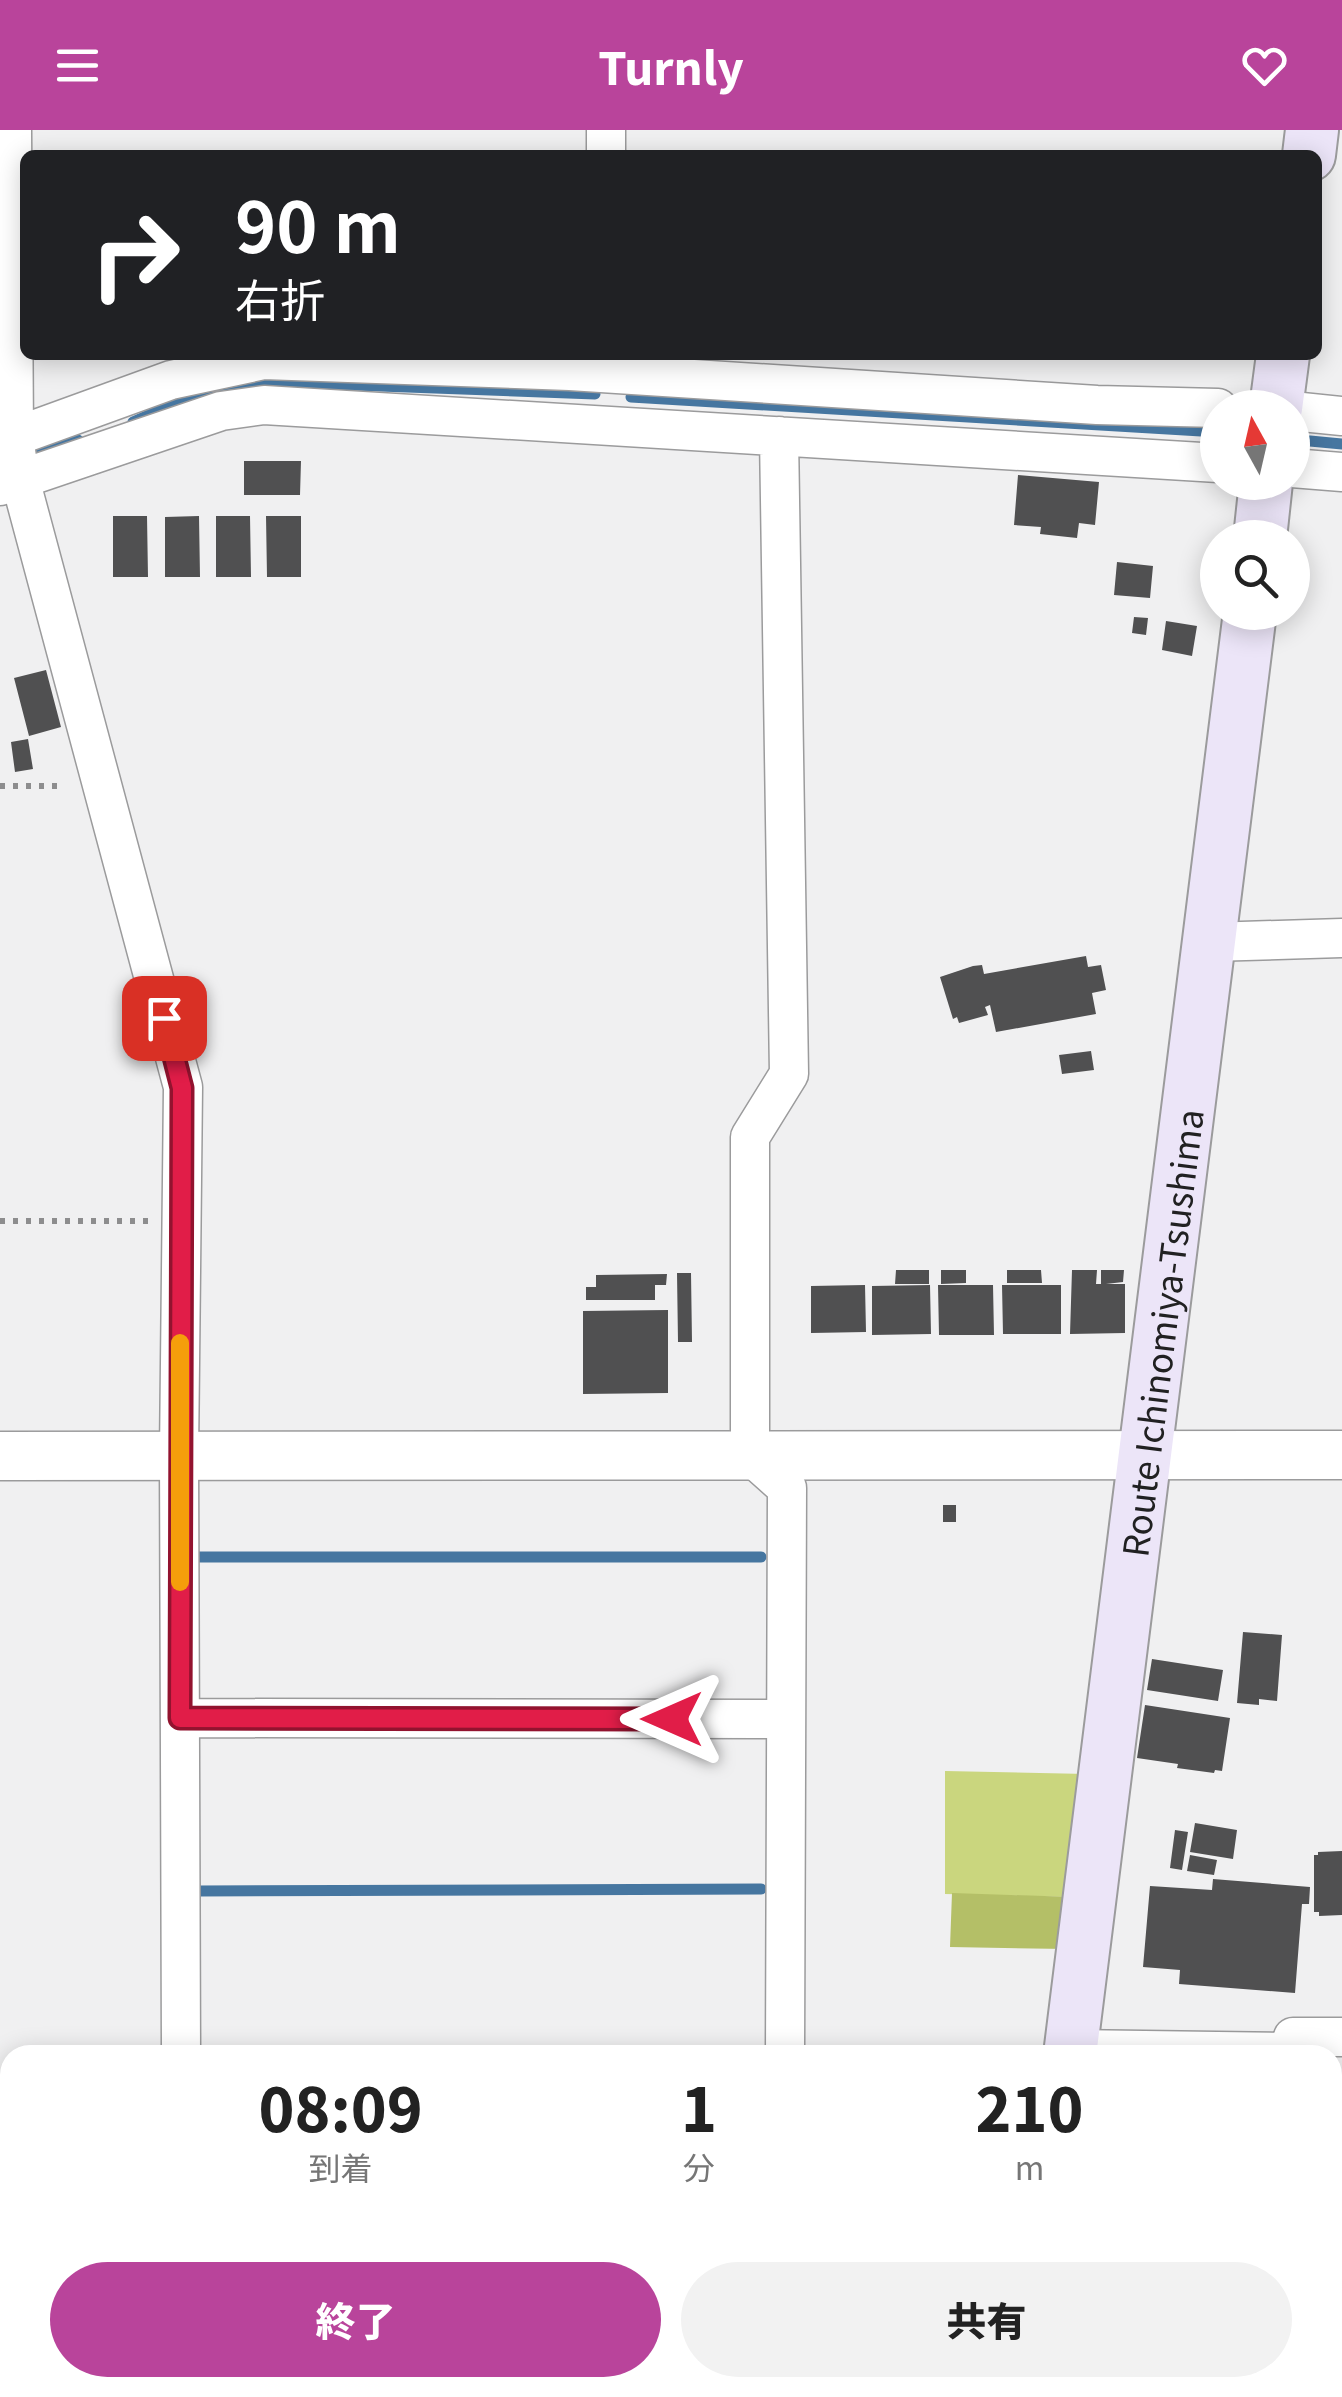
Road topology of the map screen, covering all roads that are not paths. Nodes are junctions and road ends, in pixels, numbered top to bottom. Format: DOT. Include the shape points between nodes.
graph roads {
  1 [pos="12,130"];
  2 [pos="1282,360"];
  3 [pos="604,364"];
  4 [pos="7,371"];
  5 [pos="1278,390"];
  6 [pos="1200,408"];
  7 [pos="1310,413"];
  8 [pos="1342,416"];
  9 [pos="605,425"];
  10 [pos="780,436"];
  11 [pos="14,438"];
  12 [pos="1200,461"];
  13 [pos="1310,469"];
  14 [pos="1342,472"];
  15 [pos="10,482"];
  16 [pos="1248,630"];
  17 [pos="1342,938"];
  18 [pos="1210,942"];
  19 [pos="1146,1454"];
  20 [pos="179,1455"];
  21 [pos="750,1455"];
  22 [pos="1342,1455"];
  23 [pos="0,1456"];
  24 [pos="180,1718"];
  25 [pos="786,1719"];
  26 [pos="1342,2036"];
  27 [pos="181,2045"];
  28 [pos="785,2045"];
  29 [pos="1071,2045"];
  30 [pos="1293,2045"];
  1 -- 4 [label="street"];
  2 -- 5 [label="main road"];
  3 -- 6 [label="street"];
  3 -- 9 [label="street"];
  3 -- 11 [label="street" via="264,360 171,380"];
  4 -- 11 [label="street"];
  7 -- 8 [label="street"];
  9 -- 10 [label="street"];
  9 -- 15 [label="street" via="264,406 221,412"];
  10 -- 12 [label="street"];
  10 -- 21 [label="street" via="790,1074 750,1137"];
  11 -- 15 [label="street"];
  13 -- 14 [label="street"];
  15 -- 20 [label="street" via="100,777 182,1088"];
  16 -- 18 [label="main road, Route Ichinomiya-Tsushima"];
  17 -- 18 [label="street"];
  18 -- 19 [label="main road, Route Ichinomiya-Tsushima"];
  19 -- 21 [label="street"];
  19 -- 22 [label="street"];
  19 -- 29 [label="main road, Route Ichinomiya-Tsushima"];
  20 -- 21 [label="street"];
  20 -- 23 [label="street"];
  20 -- 24 [label="street"];
  21 -- 25 [label="street" via="787,1488"];
  24 -- 25 [label="street"];
  24 -- 27 [label="street"];
  25 -- 28 [label="street"];
  26 -- 30 [label="street" via="1294,2037"];
}
